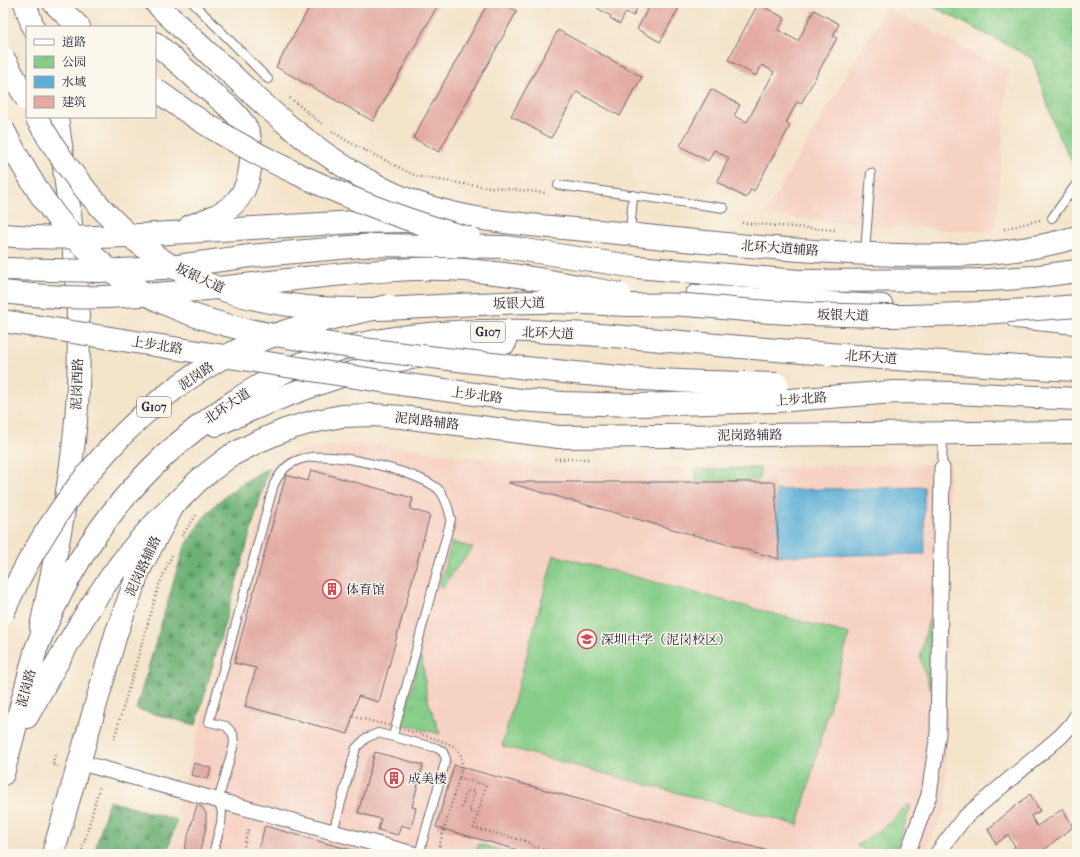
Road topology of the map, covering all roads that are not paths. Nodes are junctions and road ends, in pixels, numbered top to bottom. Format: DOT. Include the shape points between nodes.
graph roads {
  1 [pos="25,3"];
  2 [pos="54,3"];
  3 [pos="156,3"];
  4 [pos="193,3"];
  5 [pos="33,26"];
  6 [pos="78,26"];
  7 [pos="156,44"];
  8 [pos="3,57"];
  9 [pos="268,79"];
  10 [pos="156,90"];
  11 [pos="26,98"];
  12 [pos="37,118"];
  13 [pos="57,118"];
  14 [pos="3,129"];
  15 [pos="871,173"];
  16 [pos="1077,183"];
  17 [pos="558,184"];
  18 [pos="633,195"];
  19 [pos="724,208"];
  20 [pos="1052,218"];
  21 [pos="483,219"];
  22 [pos="170,233"];
  23 [pos="3,235"];
  24 [pos="630,235"];
  25 [pos="1077,237"];
  26 [pos="505,247"];
  27 [pos="865,254"];
  28 [pos="3,269"];
  29 [pos="1077,271"];
  30 [pos="3,292"];
  31 [pos="683,305"];
  32 [pos="1077,306"];
  33 [pos="3,321"];
  34 [pos="1077,323"];
  35 [pos="1077,370"];
  36 [pos="777,393"];
  37 [pos="1077,399"];
  38 [pos="1077,432"];
  39 [pos="943,433"];
  40 [pos="942,468"];
  41 [pos="173,506"];
  42 [pos="3,613"];
  43 [pos="36,649"];
  44 [pos="1077,716"];
  45 [pos="393,736"];
  46 [pos="10,748"];
  47 [pos="69,764"];
  48 [pos="3,774"];
  49 [pos="218,801"];
  50 [pos="333,832"];
  51 [pos="53,854"];
  52 [pos="212,854"];
  53 [pos="413,854"];
  54 [pos="419,854"];
  55 [pos="907,854"];
  56 [pos="937,854"];
  1 -- 5 [label="main road"];
  2 -- 6 [label="main road"];
  3 -- 21 [label="main road" via="262,104 339,164 384,189 423,206"];
  4 -- 9 [label="lane"];
  7 -- 22 [label="main road" via="237,116 248,132 251,151 250,174 246,189 233,205 218,216"];
  8 -- 11 [label="main road, bridge"];
  10 -- 26 [label="main road, bridge" via="225,135 316,182 391,213"];
  12 -- 31 [label="main road, 坂银大道, bridge" via="74,178 103,212 142,246 204,283 253,299 314,307 359,309 543,302"];
  13 -- 43 [label="main road, 泥岗西路" via="73,230 77,279 78,388 74,442"];
  14 -- 36 [label="main road, bridge" via="36,190 79,243 133,286 186,313 242,330 443,359"];
  15 -- 27 [label="lane"];
  16 -- 20 [label="lane"];
  17 -- 18 [label="lane"];
  18 -- 19 [label="lane"];
  18 -- 24 [label="lane"];
  21 -- 22 [label="main road" via="354,222"];
  21 -- 24 [label="main road, 北环大道辅路"];
  22 -- 23 [label="main road, bridge" via="39,238"];
  24 -- 27 [label="main road, 北环大道辅路" via="762,248"];
  25 -- 27 [label="main road, 北环大道辅路" via="1028,248 992,252 950,255"];
  26 -- 28 [label="main road, bridge" via="373,245 250,256 163,268 99,271"];
  26 -- 29 [label="main road" via="637,267 798,281 988,280"];
  30 -- 31 [label="main road, bridge" via="90,297 125,296 224,288 304,277 415,269 455,270 552,281"];
  31 -- 32 [label="main road, 坂银大道, bridge" via="790,313 888,316"];
  33 -- 36 [label="main road, 上步北路, bridge" via="393,383 520,400 563,404 637,405"];
  34 -- 42 [label="main road, 泥岗路 / G107, bridge" via="949,310 716,297 592,295 492,297 388,306 338,316 258,341 196,374 132,426 96,463 68,498 18,579"];
  35 -- 43 [label="main road, 北环大道 / G107" via="852,356 579,334 501,332 379,340 325,354 286,370 244,394 187,435 146,472 114,510 80,558 56,603"];
  36 -- 37 [label="main road, 上步北路" via="956,393"];
  38 -- 39 [label="main road, 泥岗路辅路"];
  39 -- 40 [label="lane"];
  39 -- 41 [label="main road, 泥岗路辅路" via="559,437 402,417 342,416 285,430 230,456 199,480"];
  40 -- 55 [label="street" via="938,734 929,795"];
  41 -- 46 [label="main road" via="145,534 104,588 53,670"];
  41 -- 47 [label="main road, 泥岗路辅路" via="143,562 125,604"];
  43 -- 46 [label="main road, 泥岗路 / G107"];
  44 -- 56 [label="street" via="1061,736 964,818"];
  45 -- 49 [label="lane" via="451,519 448,506 440,491 424,479 333,456 312,456 295,461 282,470 274,484 209,722 226,726 233,734 234,744"];
  45 -- 50 [label="lane" via="378,733 366,738 356,748"];
  45 -- 54 [label="lane" via="437,748 444,752 446,759"];
  46 -- 48 [label="main road, 泥岗路 / G107"];
  47 -- 49 [label="street"];
  47 -- 51 [label="main road, 泥岗路辅路"];
  49 -- 50 [label="street"];
  49 -- 52 [label="lane" via="222,812 221,823"];
  50 -- 53 [label="street"];
}
